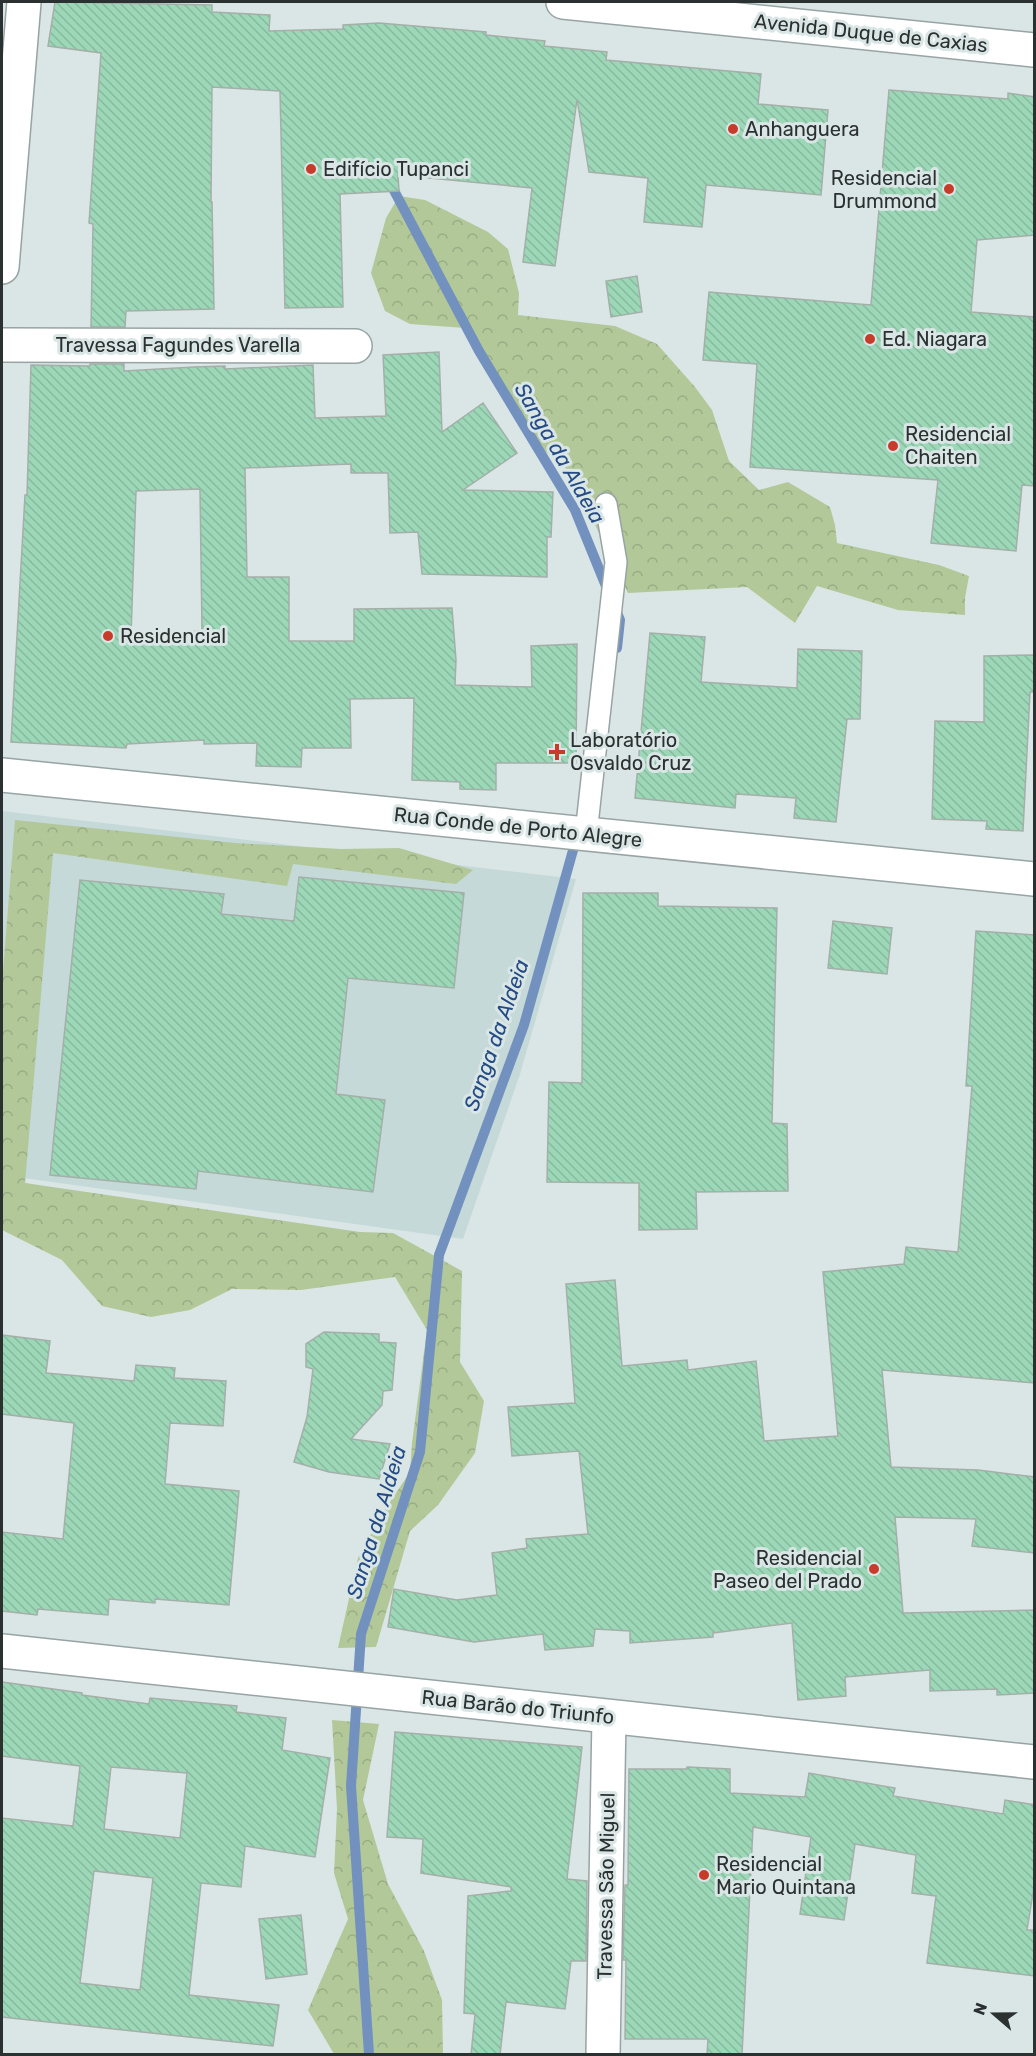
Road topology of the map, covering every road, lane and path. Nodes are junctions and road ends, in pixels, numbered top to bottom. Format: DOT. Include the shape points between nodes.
graph roads {
  1 [pos="24,2"];
  2 [pos="563,2"];
  3 [pos="1035,50"];
  4 [pos="2,267"];
  5 [pos="2,345"];
  6 [pos="356,346"];
  7 [pos="606,504"];
  8 [pos="2,775"];
  9 [pos="586,834"];
  10 [pos="1035,879"];
  11 [pos="2,1651"];
  12 [pos="609,1717"];
  13 [pos="1035,1762"];
  14 [pos="603,2055"];
  1 -- 4 [label="street"];
  2 -- 3 [label="street, Avenida Duque de Caxias"];
  5 -- 6 [label="street, Travessa Fagundes Varella"];
  7 -- 9 [label="lane" via="616,562"];
  8 -- 9 [label="street, Rua Conde de Porto Alegre"];
  9 -- 10 [label="street, Rua Conde de Porto Alegre"];
  11 -- 12 [label="street, Rua Barão do Triunfo"];
  12 -- 13 [label="street, Rua Barão do Triunfo"];
  12 -- 14 [label="street, Travessa São Miguel"];
}
